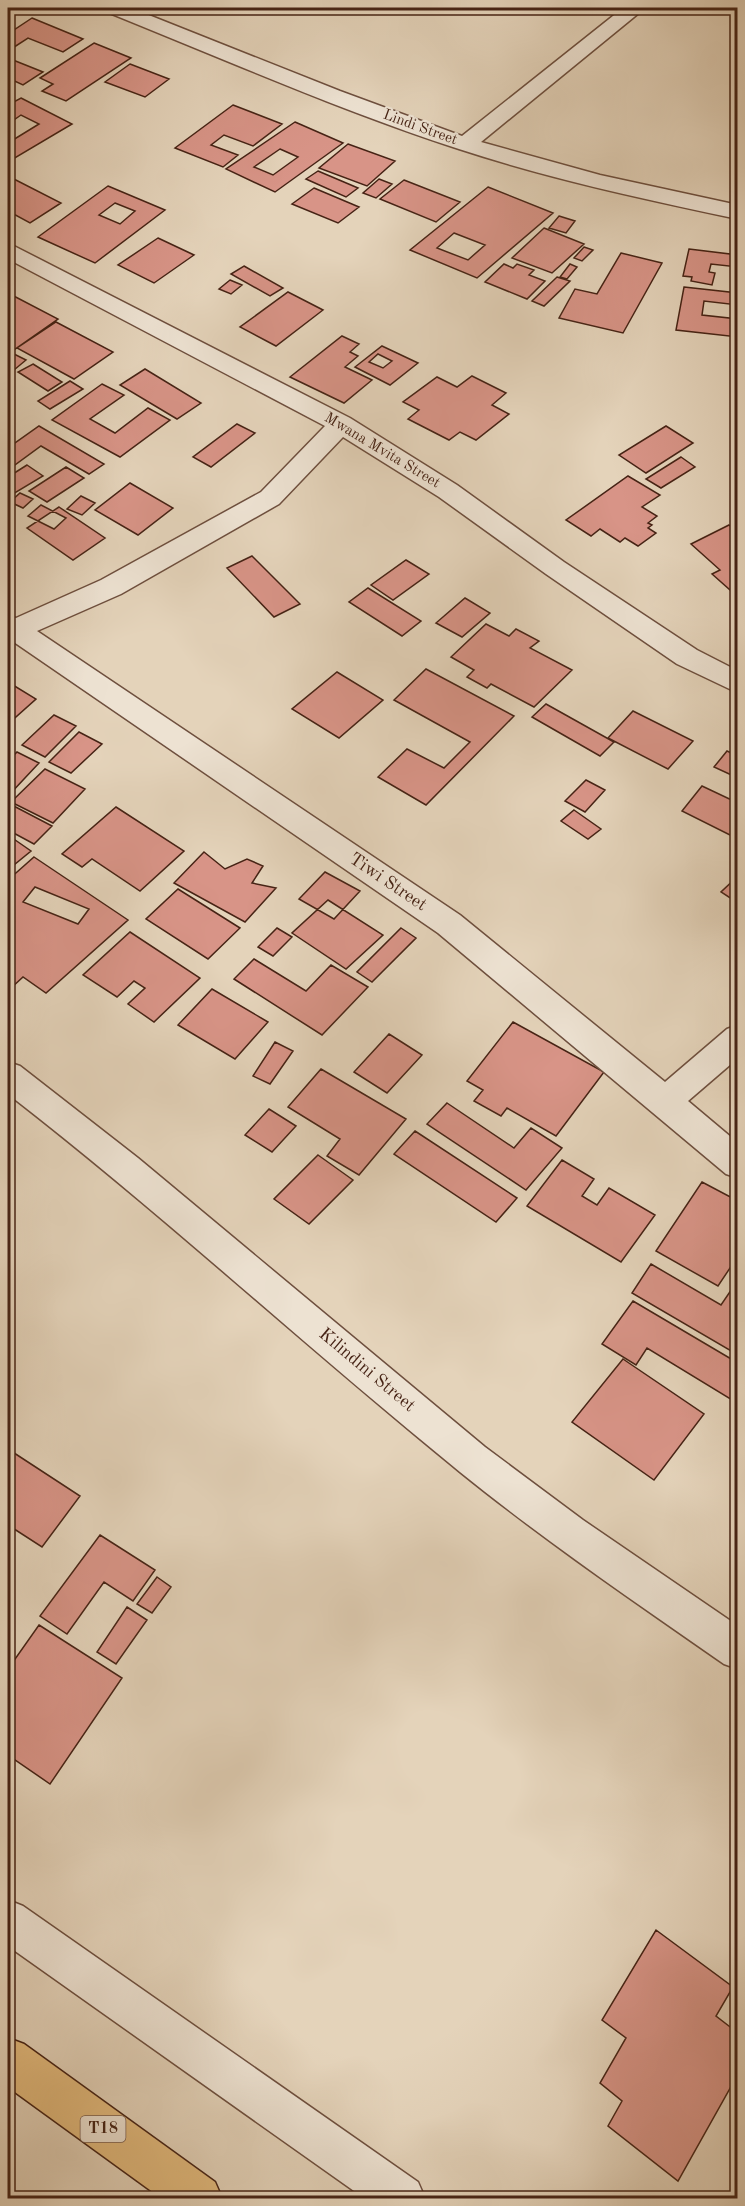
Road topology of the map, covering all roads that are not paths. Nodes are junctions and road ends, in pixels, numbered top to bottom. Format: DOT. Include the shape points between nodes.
graph roads {
  1 [pos="114,8"];
  2 [pos="635,8"];
  3 [pos="465,144"];
  4 [pos="738,212"];
  5 [pos="8,250"];
  6 [pos="341,424"];
  7 [pos="12,627"];
  8 [pos="738,683"];
  9 [pos="738,1038"];
  10 [pos="8,1076"];
  11 [pos="665,1101"];
  12 [pos="738,1164"];
  13 [pos="738,1650"];
  14 [pos="8,1921"];
  15 [pos="8,2060"];
  16 [pos="199,2199"];
  17 [pos="402,2199"];
  1 -- 3 [label="street, Lindi Street" via="331,96"];
  2 -- 3 [label="street"];
  3 -- 4 [label="street, Lindi Street"];
  5 -- 6 [label="street, Mwana Mvita Street"];
  6 -- 7 [label="street, Tiwi Street" via="270,498 111,587"];
  6 -- 8 [label="street, Mwana Mvita Street" via="448,491 687,657"];
  7 -- 11 [label="street, Tiwi Street" via="449,924"];
  9 -- 11 [label="street"];
  10 -- 13 [label="street, Kilindini Street" via="93,1139 474,1460"];
  11 -- 12 [label="street, Tiwi Street"];
  14 -- 17 [label="street"];
  15 -- 16 [label="main road, T18"];
}
